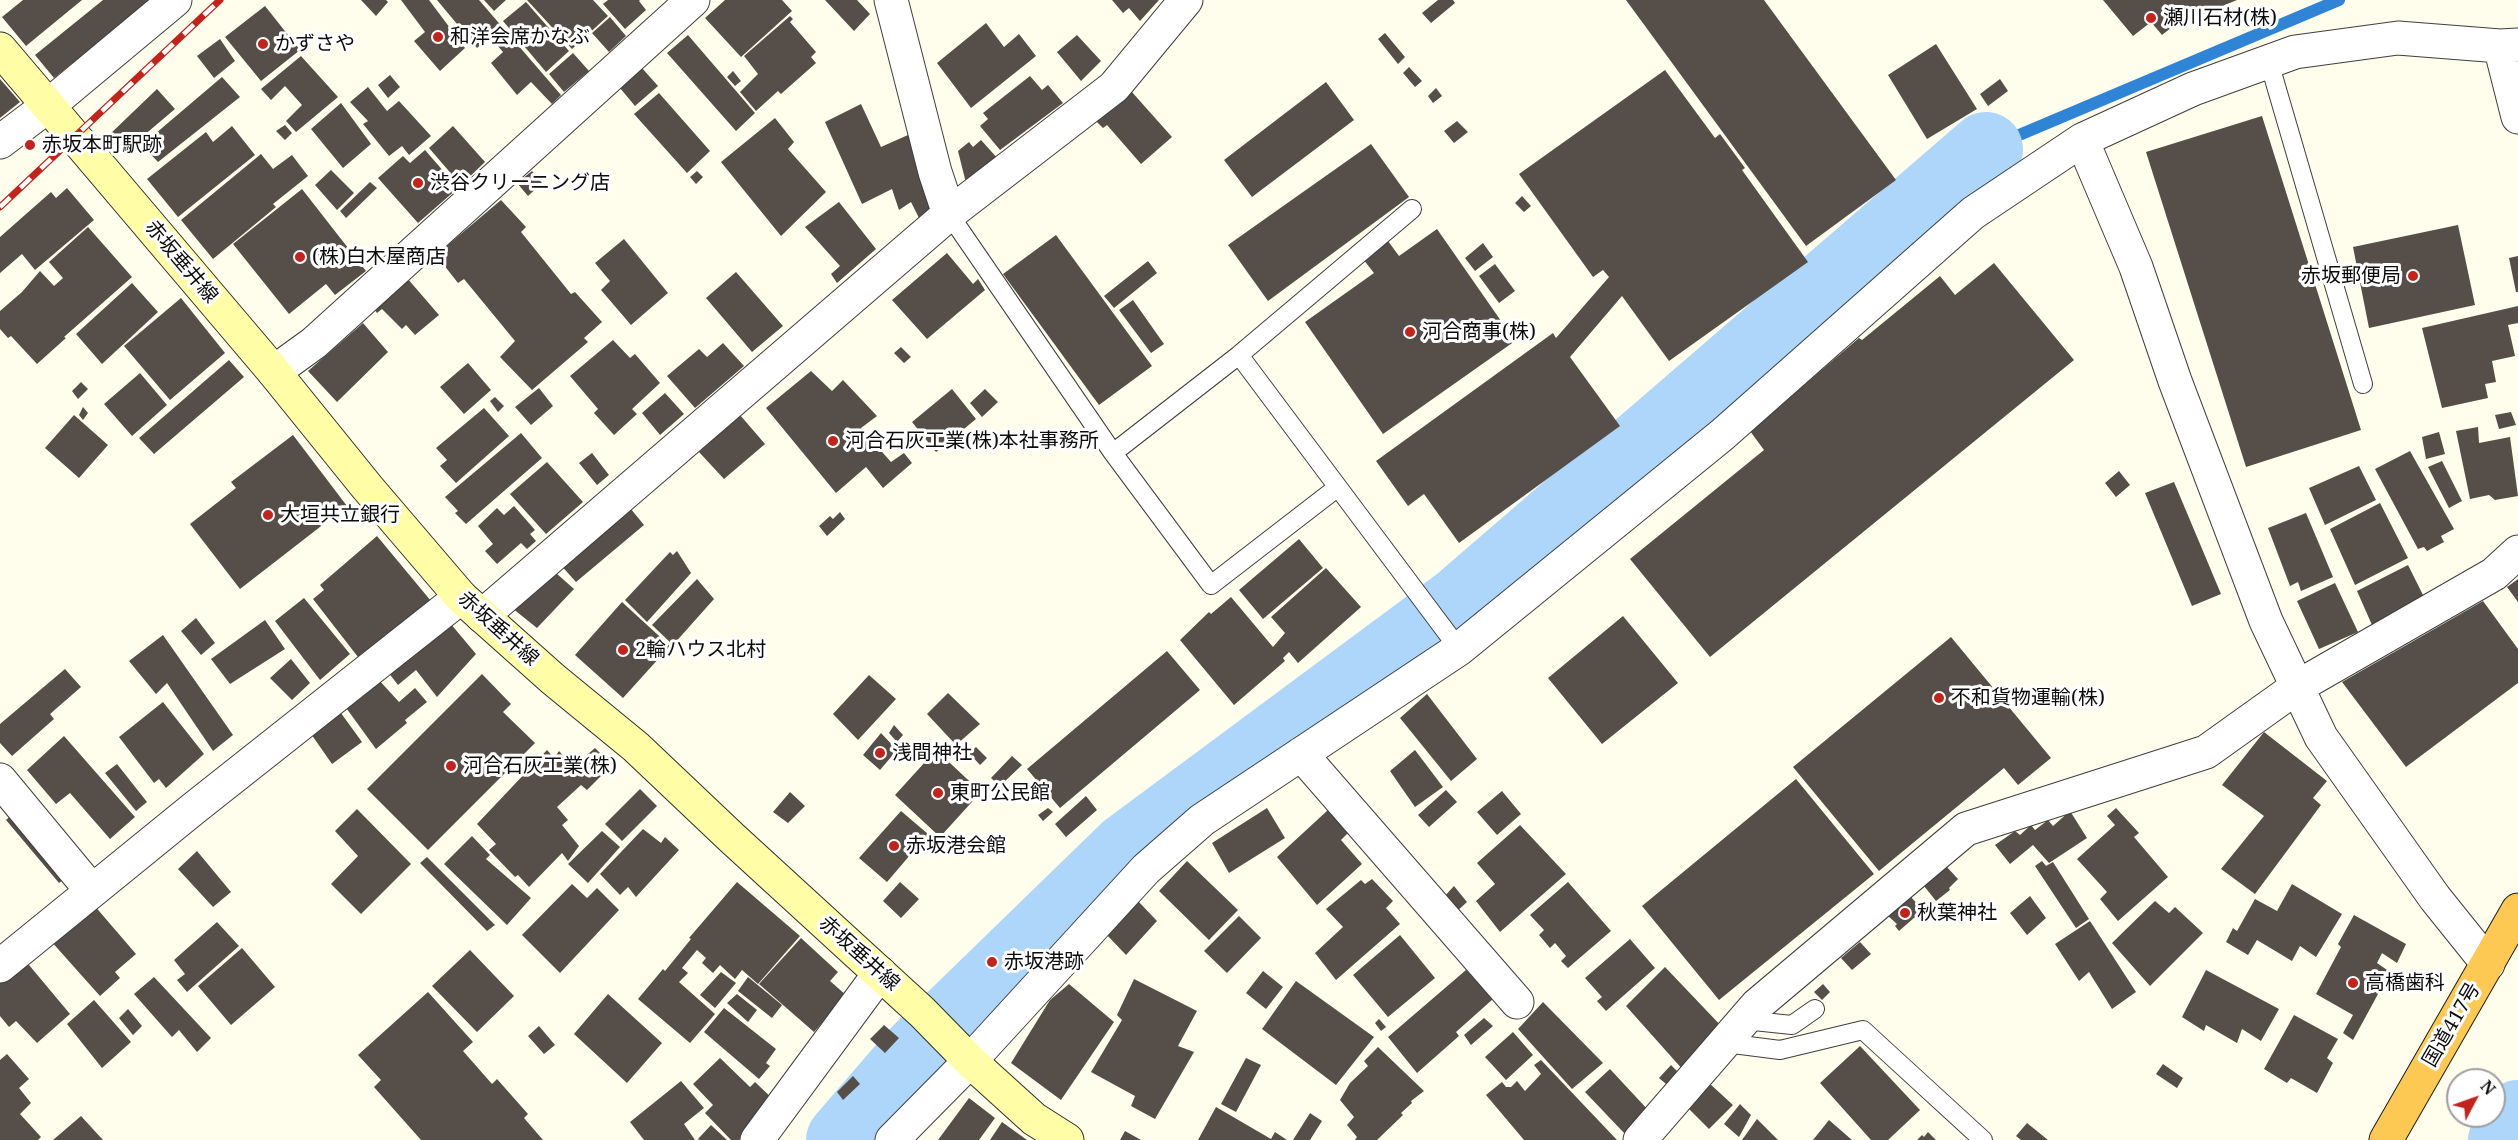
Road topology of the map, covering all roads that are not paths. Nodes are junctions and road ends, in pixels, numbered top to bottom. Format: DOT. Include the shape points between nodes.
graph roads {
  1 [pos="175,0"];
  2 [pos="693,0"];
  3 [pos="891,0"];
  4 [pos="1186,0"];
  5 [pos="2509,45"];
  6 [pos="0,49"];
  7 [pos="2269,62"];
  8 [pos="49,105"];
  9 [pos="2518,117"];
  10 [pos="2082,140"];
  11 [pos="0,142"];
  12 [pos="1412,209"];
  13 [pos="949,214"];
  14 [pos="1239,355"];
  15 [pos="274,372"];
  16 [pos="2363,384"];
  17 [pos="1113,453"];
  18 [pos="1338,487"];
  19 [pos="2518,552"];
  20 [pos="471,606"];
  21 [pos="1452,640"];
  22 [pos="2297,687"];
  23 [pos="1301,754"];
  24 [pos="0,780"];
  25 [pos="92,891"];
  26 [pos="2518,910"];
  27 [pos="2488,964"];
  28 [pos="0,966"];
  29 [pos="880,973"];
  30 [pos="1517,1002"];
  31 [pos="1815,1009"];
  32 [pos="1735,1031"];
  33 [pos="962,1053"];
  34 [pos="757,1140"];
  35 [pos="892,1140"];
  36 [pos="1067,1140"];
  37 [pos="1640,1140"];
  38 [pos="1983,1140"];
  39 [pos="2386,1140"];
  1 -- 8 [label="street"];
  2 -- 15 [label="street" via="314,344"];
  3 -- 13 [label="street"];
  4 -- 13 [label="street" via="1114,87"];
  5 -- 7 [label="street" via="2398,38 2295,52"];
  5 -- 9 [label="street"];
  6 -- 8 [label="main road, 赤坂垂井線"];
  7 -- 10 [label="street" via="2193,89"];
  7 -- 16 [label="lane"];
  8 -- 11 [label="street"];
  8 -- 15 [label="main road, 赤坂垂井線"];
  10 -- 21 [label="street" via="1973,213 1722,435"];
  10 -- 22 [label="street" via="2136,267 2266,621"];
  12 -- 14 [label="lane"];
  13 -- 17 [label="lane"];
  13 -- 20 [label="street"];
  14 -- 17 [label="lane"];
  14 -- 18 [label="lane"];
  15 -- 20 [label="main road, 赤坂垂井線"];
  17 -- 18 [label="lane" via="1211,585"];
  18 -- 21 [label="lane"];
  19 -- 22 [label="street" via="2494,574"];
  20 -- 25 [label="street"];
  20 -- 29 [label="main road, 赤坂垂井線" via="636,747"];
  21 -- 23 [label="street"];
  22 -- 27 [label="street" via="2321,737 2435,898"];
  22 -- 32 [label="street" via="2206,752 1966,829 1757,1005"];
  23 -- 30 [label="street"];
  23 -- 33 [label="street" via="1202,820 1146,869"];
  24 -- 25 [label="street"];
  25 -- 28 [label="street"];
  26 -- 27 [label="highway, 国道417号"];
  27 -- 39 [label="highway, 国道417号"];
  29 -- 33 [label="main road, 赤坂垂井線"];
  29 -- 34 [label="street"];
  31 -- 32 [label="lane" via="1792,1025"];
  32 -- 37 [label="street"];
  32 -- 38 [label="lane" via="1780,1050 1863,1030"];
  33 -- 35 [label="street"];
  33 -- 36 [label="main road, 赤坂垂井線" via="1034,1119"];
}
